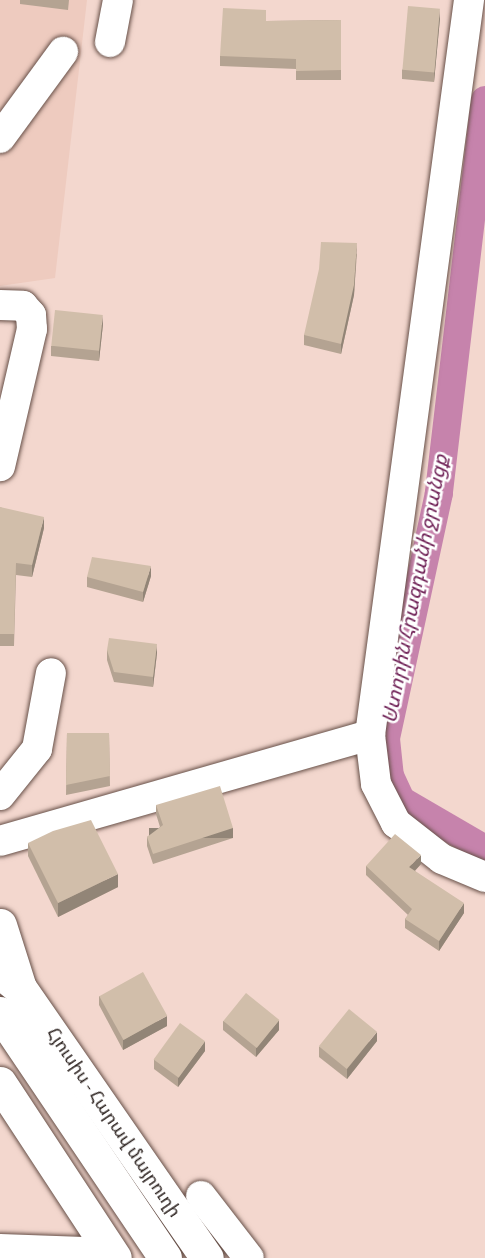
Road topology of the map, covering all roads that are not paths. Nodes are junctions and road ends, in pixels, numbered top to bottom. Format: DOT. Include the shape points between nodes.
graph roads {
  1 [pos="118,0"];
  2 [pos="469,0"];
  3 [pos="110,42"];
  4 [pos="63,51"];
  5 [pos="0,138"];
  6 [pos="0,305"];
  7 [pos="0,466"];
  8 [pos="51,673"];
  9 [pos="370,735"];
  10 [pos="0,795"];
  11 [pos="0,841"];
  12 [pos="485,878"];
  13 [pos="0,925"];
  14 [pos="10,980"];
  15 [pos="0,1013"];
  16 [pos="0,1083"];
  17 [pos="201,1196"];
  18 [pos="0,1249"];
  19 [pos="114,1255"];
  20 [pos="165,1258"];
  21 [pos="207,1258"];
  22 [pos="249,1258"];
  1 -- 3 [label="street"];
  2 -- 9 [label="street"];
  4 -- 5 [label="street"];
  6 -- 7 [label="street" via="23,306 31,315 32,329"];
  8 -- 10 [label="street" via="38,749"];
  9 -- 11 [label="street"];
  9 -- 12 [label="street" via="376,784 396,823 442,859"];
  13 -- 14 [label="main road, Հյուսիս - Հարավ մայրուղի"];
  14 -- 21 [label="main road, Հյուսիս - Հարավ մայրուղի"];
  15 -- 20 [label="main road, Հյուսիս - Հարավ մայրուղի"];
  16 -- 19 [label="main road"];
  17 -- 22 [label="street"];
  18 -- 19 [label="street"];
}
